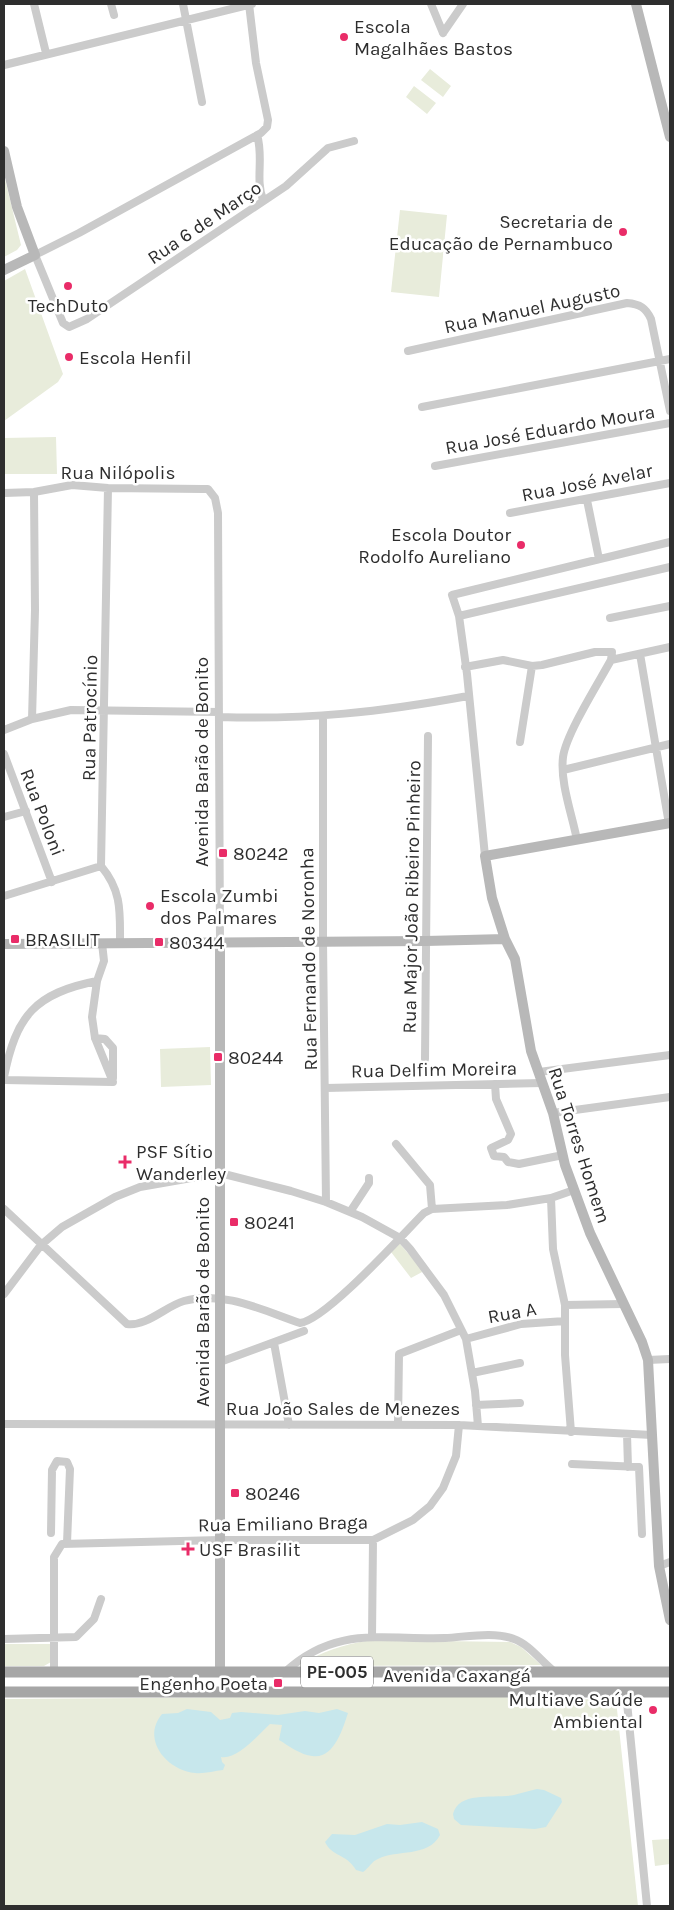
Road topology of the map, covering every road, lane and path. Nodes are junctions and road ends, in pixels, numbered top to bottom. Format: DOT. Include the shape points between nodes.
graph roads {
  1 [pos="34,4"];
  2 [pos="111,4"];
  3 [pos="184,4"];
  4 [pos="251,4"];
  5 [pos="431,4"];
  6 [pos="462,4"];
  7 [pos="636,4"];
  8 [pos="114,16"];
  9 [pos="187,19"];
  10 [pos="46,53"];
  11 [pos="4,65"];
  12 [pos="202,102"];
  13 [pos="257,135"];
  14 [pos="670,137"];
  15 [pos="354,141"];
  16 [pos="4,150"];
  17 [pos="263,200"];
  18 [pos="34,255"];
  19 [pos="4,270"];
  20 [pos="408,351"];
  21 [pos="670,359"];
  22 [pos="661,360"];
  23 [pos="422,407"];
  24 [pos="670,411"];
  25 [pos="670,424"];
  26 [pos="435,466"];
  27 [pos="670,483"];
  28 [pos="108,488"];
  29 [pos="203,489"];
  30 [pos="4,492"];
  31 [pos="34,492"];
  32 [pos="587,500"];
  33 [pos="510,513"];
  34 [pos="670,542"];
  35 [pos="599,559"];
  36 [pos="670,567"];
  37 [pos="670,606"];
  38 [pos="459,616"];
  39 [pos="610,618"];
  40 [pos="670,647"];
  41 [pos="640,654"];
  42 [pos="611,660"];
  43 [pos="532,666"];
  44 [pos="466,670"];
  45 [pos="468,696"];
  46 [pos="106,709"];
  47 [pos="219,714"];
  48 [pos="324,717"];
  49 [pos="32,719"];
  50 [pos="4,730"];
  51 [pos="428,736"];
  52 [pos="520,742"];
  53 [pos="670,744"];
  54 [pos="655,748"];
  55 [pos="4,754"];
  56 [pos="563,770"];
  57 [pos="26,810"];
  58 [pos="4,817"];
  59 [pos="670,824"];
  60 [pos="577,840"];
  61 [pos="485,856"];
  62 [pos="101,866"];
  63 [pos="52,882"];
  64 [pos="4,896"];
  65 [pos="505,939"];
  66 [pos="323,941"];
  67 [pos="426,942"];
  68 [pos="102,943"];
  69 [pos="120,943"];
  70 [pos="220,943"];
  71 [pos="4,944"];
  72 [pos="98,981"];
  73 [pos="95,1038"];
  74 [pos="670,1055"];
  75 [pos="425,1059"];
  76 [pos="539,1072"];
  77 [pos="4,1079"];
  78 [pos="113,1080"];
  79 [pos="542,1083"];
  80 [pos="495,1084"];
  81 [pos="326,1088"];
  82 [pos="670,1098"];
  83 [pos="553,1113"];
  84 [pos="396,1144"];
  85 [pos="563,1155"];
  86 [pos="220,1174"];
  87 [pos="369,1178"];
  88 [pos="574,1190"];
  89 [pos="551,1198"];
  90 [pos="326,1202"];
  91 [pos="4,1209"];
  92 [pos="432,1209"];
  93 [pos="350,1212"];
  94 [pos="400,1238"];
  95 [pos="41,1245"];
  96 [pos="4,1294"];
  97 [pos="221,1299"];
  98 [pos="623,1304"];
  99 [pos="565,1305"];
  100 [pos="565,1321"];
  101 [pos="461,1330"];
  102 [pos="304,1331"];
  103 [pos="466,1339"];
  104 [pos="274,1343"];
  105 [pos="670,1359"];
  106 [pos="648,1360"];
  107 [pos="220,1362"];
  108 [pos="520,1363"];
  109 [pos="472,1373"];
  110 [pos="520,1403"];
  111 [pos="476,1405"];
  112 [pos="4,1424"];
  113 [pos="219,1424"];
  114 [pos="289,1425"];
  115 [pos="458,1425"];
  116 [pos="398,1426"];
  117 [pos="478,1426"];
  118 [pos="571,1432"];
  119 [pos="627,1434"];
  120 [pos="652,1434"];
  121 [pos="572,1464"];
  122 [pos="628,1466"];
  123 [pos="51,1533"];
  124 [pos="642,1534"];
  125 [pos="220,1540"];
  126 [pos="373,1540"];
  127 [pos="68,1543"];
  128 [pos="670,1562"];
  129 [pos="660,1566"];
  130 [pos="101,1598"];
  131 [pos="670,1620"];
  132 [pos="372,1637"];
  133 [pos="4,1639"];
  134 [pos="54,1639"];
  135 [pos="4,1672"];
  136 [pos="54,1672"];
  137 [pos="220,1672"];
  138 [pos="286,1672"];
  139 [pos="555,1672"];
  140 [pos="670,1672"];
  141 [pos="4,1692"];
  142 [pos="626,1692"];
  143 [pos="670,1692"];
  144 [pos="647,1906"];
  1 -- 10 [label="street"];
  2 -- 8 [label="street"];
  3 -- 9 [label="street"];
  4 -- 9 [label="street"];
  4 -- 13 [label="street" via="256,63 268,120 265,130"];
  5 -- 6 [label="street" via="443,33"];
  7 -- 14 [label="street"];
  9 -- 10 [label="street"];
  9 -- 12 [label="street"];
  10 -- 11 [label="street"];
  13 -- 17 [label="street" via="261,167 258,187"];
  13 -- 18 [label="street" via="79,234"];
  15 -- 17 [label="street, Rua 6 de Março" via="328,148 294,179"];
  16 -- 18 [label="street"];
  17 -- 18 [label="street, Rua 6 de Março" via="87,319 68,327 63,323"];
  18 -- 19 [label="street"];
  20 -- 22 [label="street, Rua Manuel Augusto" via="627,303 638,304 647,310"];
  21 -- 22 [label="street"];
  22 -- 23 [label="street"];
  22 -- 24 [label="street, Rua Manuel Augusto"];
  25 -- 26 [label="street, Rua José Eduardo Moura"];
  27 -- 32 [label="street, Rua José Avelar"];
  28 -- 29 [label="street, Rua Nilópolis"];
  28 -- 31 [label="street, Rua Nilópolis" via="72,485"];
  28 -- 46 [label="street, Rua Patrocínio"];
  29 -- 47 [label="street, Avenida Barão de Bonito" via="212,493 218,513"];
  30 -- 31 [label="street, Rua Nilópolis"];
  31 -- 49 [label="street"];
  32 -- 33 [label="street, Rua José Avelar"];
  32 -- 35 [label="street"];
  34 -- 35 [label="street"];
  35 -- 38 [label="street, Rua Torres Homem" via="452,595"];
  36 -- 38 [label="street"];
  37 -- 39 [label="street"];
  38 -- 44 [label="street, Rua Torres Homem"];
  40 -- 41 [label="street"];
  41 -- 42 [label="street"];
  41 -- 54 [label="street"];
  42 -- 43 [label="street" via="612,652 604,651"];
  42 -- 56 [label="street" via="570,737"];
  43 -- 44 [label="street" via="503,660"];
  43 -- 52 [label="street"];
  44 -- 45 [label="street, Rua Torres Homem"];
  45 -- 48 [label="street" via="398,709"];
  45 -- 61 [label="street, Rua Torres Homem"];
  46 -- 47 [label="street"];
  46 -- 49 [label="street" via="71,710"];
  46 -- 62 [label="street, Rua Patrocínio"];
  47 -- 48 [label="street"];
  47 -- 70 [label="street, Avenida Barão de Bonito"];
  48 -- 66 [label="street, Rua Fernando de Noronha"];
  49 -- 50 [label="street"];
  51 -- 67 [label="street, Rua Major João Ribeiro Pinheiro"];
  53 -- 54 [label="street"];
  54 -- 56 [label="street"];
  54 -- 59 [label="street"];
  55 -- 57 [label="street, Rua Poloni"];
  56 -- 60 [label="street"];
  57 -- 58 [label="street"];
  57 -- 63 [label="street, Rua Poloni"];
  59 -- 60 [label="street"];
  60 -- 61 [label="street"];
  61 -- 65 [label="street, Rua Torres Homem" via="492,898"];
  62 -- 63 [label="street"];
  62 -- 69 [label="street" via="116,888 120,906"];
  63 -- 64 [label="street"];
  65 -- 67 [label="street"];
  65 -- 76 [label="street, Rua Torres Homem" via="516,959 531,1051"];
  66 -- 67 [label="street"];
  66 -- 70 [label="street"];
  66 -- 81 [label="street, Rua Fernando de Noronha"];
  67 -- 75 [label="street, Rua Major João Ribeiro Pinheiro"];
  68 -- 69 [label="street"];
  68 -- 71 [label="street"];
  68 -- 72 [label="street" via="104,961"];
  69 -- 70 [label="street"];
  70 -- 86 [label="street, Avenida Barão de Bonito"];
  72 -- 73 [label="street" via="92,1017"];
  72 -- 77 [label="street" via="62,990 31,1010 19,1026 9,1049"];
  73 -- 78 [label="street"];
  73 -- 78 [label="street" via="105,1039 113,1048"];
  74 -- 76 [label="street"];
  76 -- 79 [label="street, Rua Torres Homem"];
  77 -- 78 [label="street"];
  79 -- 80 [label="street, Rua Delfim Moreira"];
  79 -- 83 [label="street, Rua Torres Homem"];
  80 -- 81 [label="street, Rua Delfim Moreira"];
  80 -- 85 [label="street" via="496,1099 511,1134 508,1140 491,1148 494,1156 516,1164"];
  81 -- 90 [label="street, Rua Fernando de Noronha"];
  82 -- 83 [label="street"];
  83 -- 85 [label="street, Rua Torres Homem"];
  84 -- 92 [label="street" via="430,1185"];
  85 -- 88 [label="street, Rua Torres Homem"];
  86 -- 90 [label="street"];
  86 -- 95 [label="street" via="140,1187 115,1197 62,1227"];
  86 -- 97 [label="street, Avenida Barão de Bonito"];
  87 -- 93 [label="street"];
  88 -- 89 [label="street"];
  88 -- 98 [label="street, Rua Torres Homem"];
  89 -- 92 [label="street"];
  89 -- 99 [label="street" via="553,1249"];
  90 -- 93 [label="street"];
  91 -- 95 [label="street"];
  92 -- 94 [label="street"];
  93 -- 94 [label="street"];
  94 -- 97 [label="street" via="340,1296 314,1318 300,1323 241,1302"];
  94 -- 101 [label="street" via="444,1296"];
  95 -- 96 [label="street"];
  95 -- 97 [label="street" via="128,1324 140,1323 184,1301"];
  97 -- 107 [label="street, Avenida Barão de Bonito"];
  98 -- 99 [label="street"];
  98 -- 106 [label="street, Rua Torres Homem"];
  99 -- 100 [label="street"];
  100 -- 103 [label="street, Rua A" via="521,1324"];
  100 -- 118 [label="street"];
  101 -- 103 [label="street"];
  101 -- 116 [label="street" via="399,1354"];
  102 -- 104 [label="street"];
  103 -- 109 [label="street"];
  104 -- 107 [label="street"];
  104 -- 114 [label="street"];
  105 -- 106 [label="street"];
  106 -- 120 [label="street, Rua Torres Homem"];
  107 -- 113 [label="street, Avenida Barão de Bonito"];
  108 -- 109 [label="street"];
  109 -- 111 [label="street"];
  110 -- 111 [label="street"];
  111 -- 117 [label="street"];
  112 -- 113 [label="street, Rua João Sales de Menezes"];
  113 -- 114 [label="street, Rua João Sales de Menezes"];
  113 -- 125 [label="street, Avenida Barão de Bonito"];
  114 -- 116 [label="street, Rua João Sales de Menezes"];
  115 -- 116 [label="street, Rua João Sales de Menezes"];
  115 -- 117 [label="street, Rua João Sales de Menezes"];
  115 -- 126 [label="street, Rua Emiliano Braga" via="456,1456 443,1488 430,1506 413,1520"];
  117 -- 118 [label="street, Rua João Sales de Menezes"];
  118 -- 119 [label="street, Rua João Sales de Menezes"];
  119 -- 120 [label="street, Rua João Sales de Menezes"];
  119 -- 122 [label="street"];
  120 -- 129 [label="street, Rua Torres Homem"];
  121 -- 122 [label="street"];
  122 -- 124 [label="street" via="639,1467"];
  123 -- 127 [label="street" via="52,1470 57,1462 64,1460 70,1469"];
  125 -- 126 [label="street, Rua Emiliano Braga"];
  125 -- 127 [label="street, Rua Emiliano Braga"];
  125 -- 137 [label="street, Avenida Barão de Bonito"];
  126 -- 132 [label="street"];
  127 -- 134 [label="street" via="59,1547 54,1556"];
  128 -- 129 [label="street"];
  129 -- 131 [label="street, Rua Torres Homem"];
  130 -- 134 [label="street" via="94,1619 76,1637"];
  132 -- 138 [label="street, Avenida Caxangá" via="328,1645"];
  132 -- 139 [label="street, Avenida Caxangá" via="500,1636 524,1644"];
  133 -- 134 [label="street"];
  134 -- 136 [label="street"];
  135 -- 136 [label="main road, Avenida Caxangá / PE-005"];
  136 -- 137 [label="main road, Avenida Caxangá / PE-005"];
  137 -- 138 [label="main road, Avenida Caxangá / PE-005"];
  138 -- 139 [label="main road, Avenida Caxangá / PE-005"];
  139 -- 140 [label="main road, Avenida Caxangá / PE-005"];
  141 -- 142 [label="main road, Avenida Caxangá / PE-005"];
  142 -- 143 [label="main road, Avenida Caxangá / PE-005"];
  142 -- 144 [label="street"];
}
